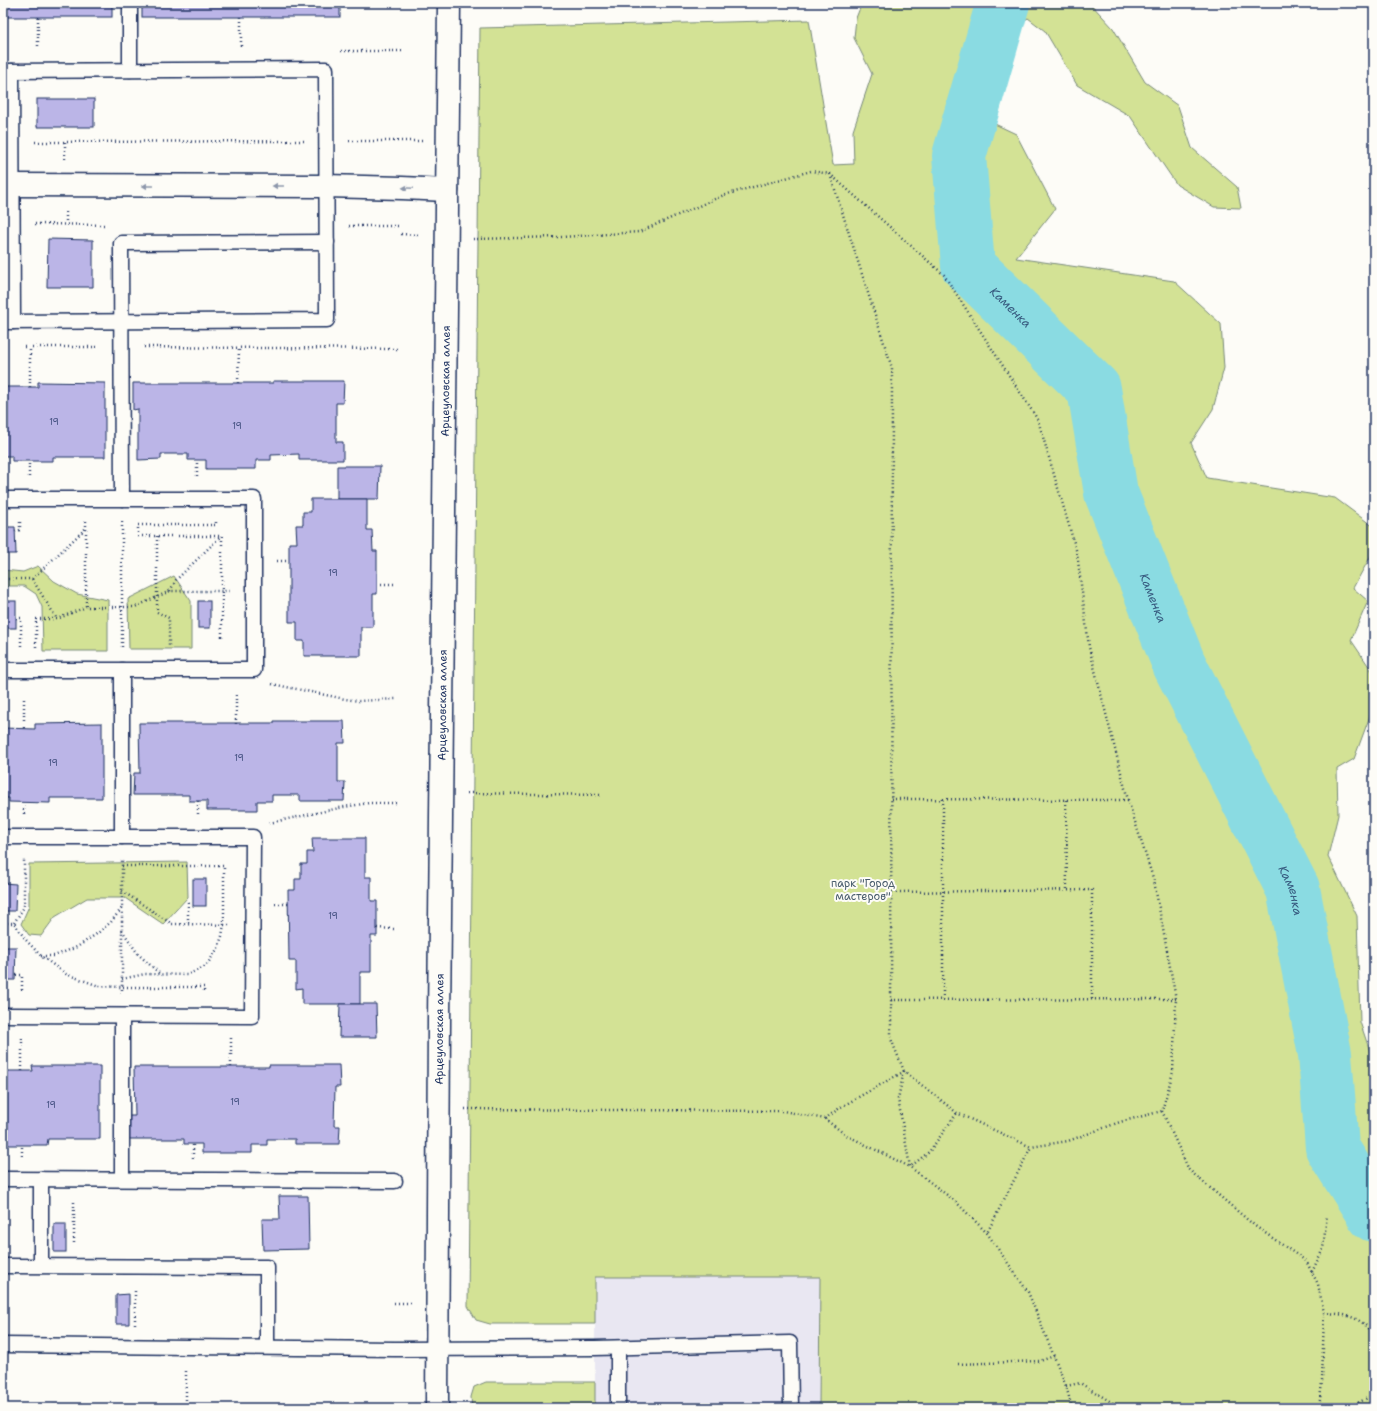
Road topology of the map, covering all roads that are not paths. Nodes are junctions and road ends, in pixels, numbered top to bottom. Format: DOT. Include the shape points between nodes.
graph roads {
  1 [pos="130,3"];
  2 [pos="449,3"];
  3 [pos="130,70"];
  4 [pos="8,71"];
  5 [pos="8,185"];
  6 [pos="326,186"];
  7 [pos="447,190"];
  8 [pos="327,242"];
  9 [pos="8,244"];
  10 [pos="122,321"];
  11 [pos="8,322"];
  12 [pos="3,500"];
  13 [pos="122,500"];
  14 [pos="3,670"];
  15 [pos="122,670"];
  16 [pos="3,837"];
  17 [pos="122,837"];
  18 [pos="3,1015"];
  19 [pos="122,1016"];
  20 [pos="3,1179"];
  21 [pos="41,1179"];
  22 [pos="122,1179"];
  23 [pos="395,1181"];
  24 [pos="3,1266"];
  25 [pos="41,1266"];
  26 [pos="3,1345"];
  27 [pos="268,1348"];
  28 [pos="618,1348"];
  29 [pos="437,1349"];
  30 [pos="437,1408"];
  31 [pos="618,1408"];
  32 [pos="790,1408"];
  1 -- 3 [label="lane"];
  2 -- 7 [label="street, Арцеуловская аллея"];
  3 -- 4 [label="lane"];
  3 -- 6 [label="lane" via="326,69"];
  4 -- 5 [label="lane" via="13,142"];
  6 -- 5 [label="street, one-way"];
  5 -- 9 [label="lane"];
  7 -- 6 [label="street, one-way"];
  6 -- 8 [label="lane"];
  7 -- 29 [label="street, Арцеуловская аллея"];
  8 -- 10 [label="lane" via="327,320"];
  8 -- 10 [label="lane" via="121,243"];
  9 -- 11 [label="lane"];
  10 -- 11 [label="lane"];
  10 -- 13 [label="lane"];
  12 -- 13 [label="lane"];
  13 -- 15 [label="lane" via="254,499 254,670"];
  14 -- 15 [label="lane"];
  15 -- 17 [label="lane"];
  16 -- 17 [label="lane"];
  17 -- 19 [label="lane" via="253,837 252,1016"];
  18 -- 19 [label="lane"];
  19 -- 22 [label="lane"];
  20 -- 21 [label="lane"];
  21 -- 22 [label="lane"];
  21 -- 25 [label="lane"];
  22 -- 23 [label="lane"];
  24 -- 25 [label="lane"];
  25 -- 27 [label="lane" via="267,1267"];
  26 -- 27 [label="lane"];
  27 -- 29 [label="lane"];
  28 -- 29 [label="lane"];
  28 -- 31 [label="lane"];
  28 -- 32 [label="lane" via="790,1343"];
  29 -- 30 [label="street, Арцеуловская аллея"];
}
